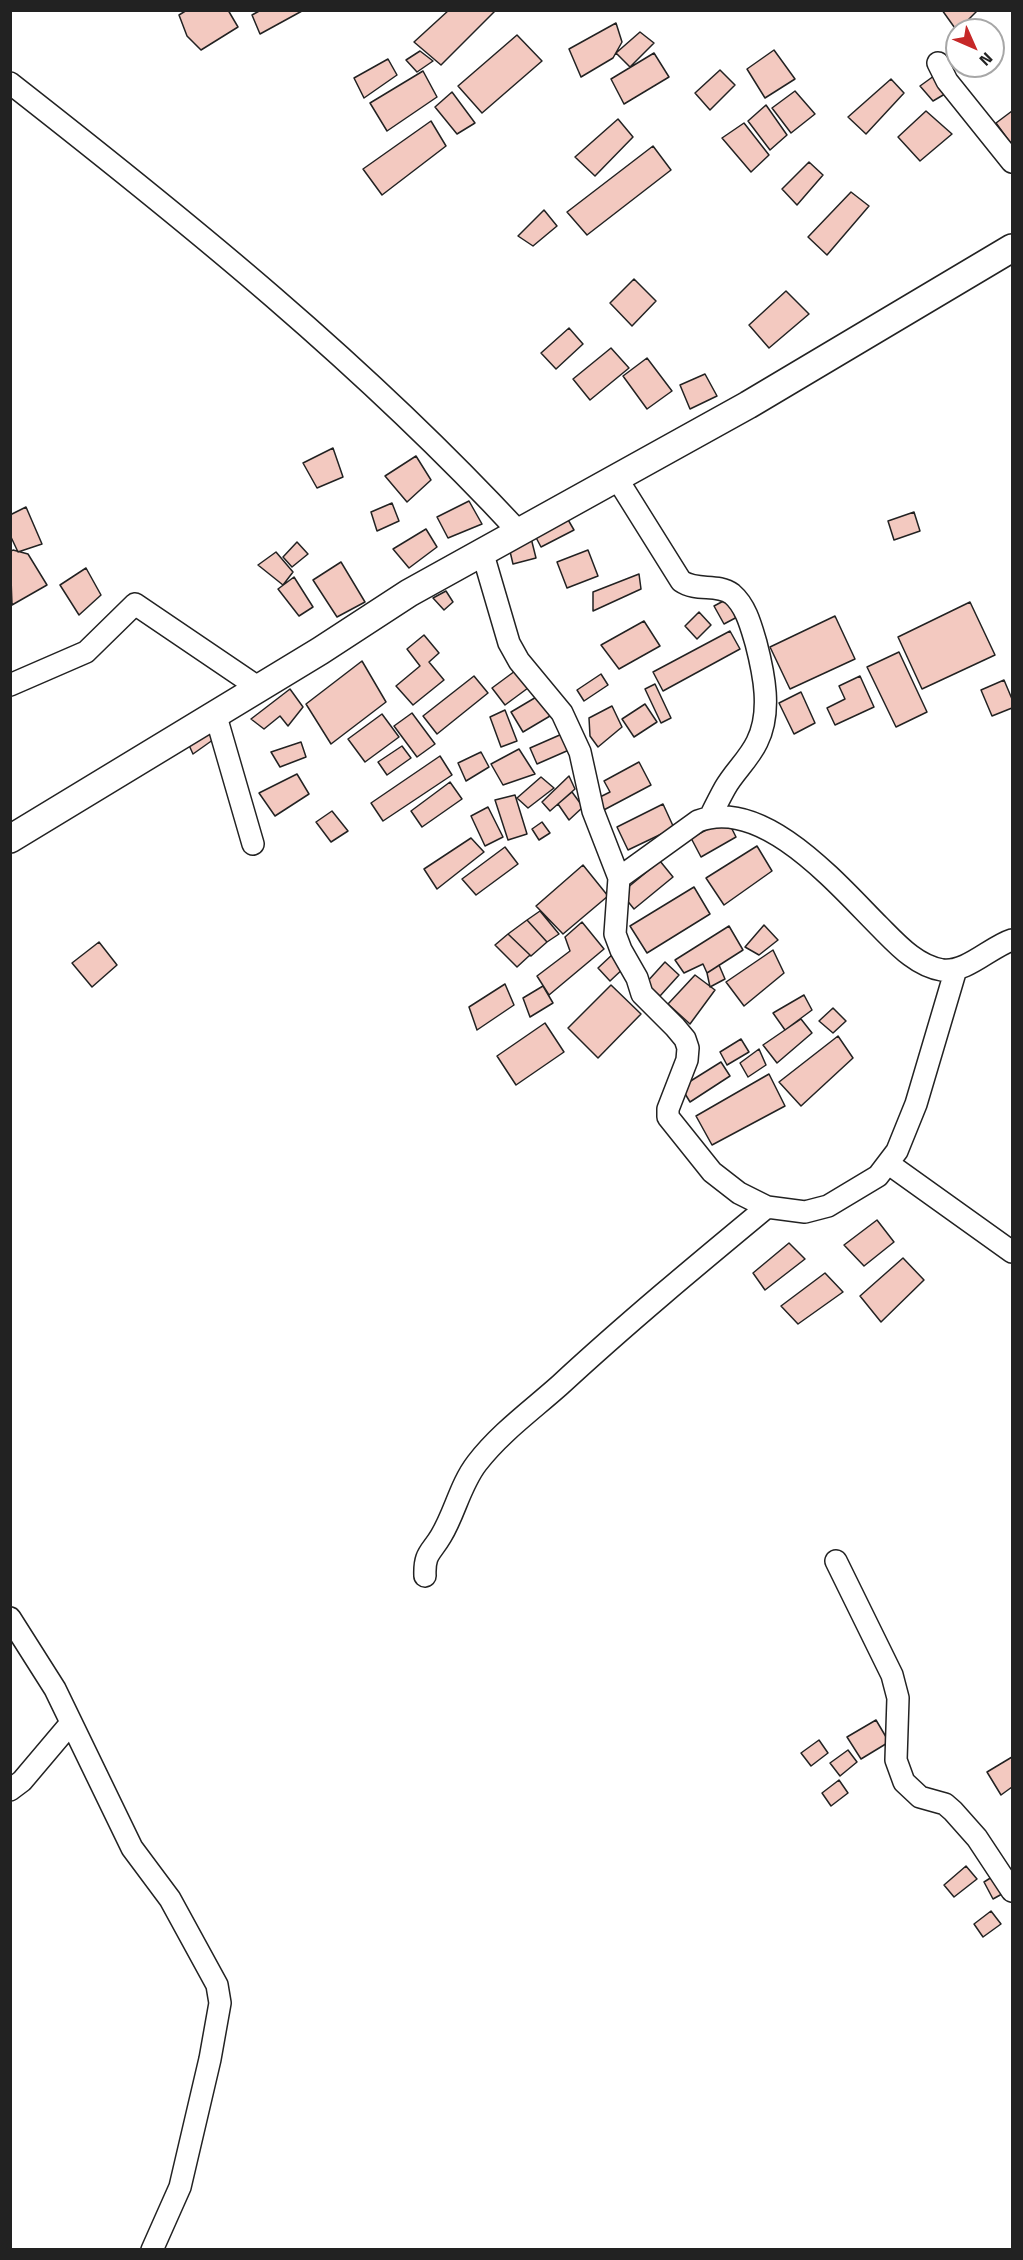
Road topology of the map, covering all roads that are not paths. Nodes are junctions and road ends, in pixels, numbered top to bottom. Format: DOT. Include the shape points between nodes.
graph roads {
  1 [pos="938,63"];
  2 [pos="10,83"];
  3 [pos="1012,162"];
  4 [pos="1012,249"];
  5 [pos="616,477"];
  6 [pos="518,531"];
  7 [pos="482,551"];
  8 [pos="10,685"];
  9 [pos="259,688"];
  10 [pos="215,713"];
  11 [pos="711,817"];
  12 [pos="10,839"];
  13 [pos="253,844"];
  14 [pos="619,878"];
  15 [pos="1012,940"];
  16 [pos="956,969"];
  17 [pos="889,1164"];
  18 [pos="767,1207"];
  19 [pos="1012,1252"];
  20 [pos="836,1561"];
  21 [pos="425,1576"];
  22 [pos="10,1618"];
  23 [pos="71,1723"];
  24 [pos="10,1790"];
  25 [pos="1012,1891"];
  26 [pos="152,2250"];
  1 -- 3 [label="street" via="947,81"];
  2 -- 6 [label="street" via="227,255 439,448"];
  4 -- 5 [label="main road" via="758,399"];
  5 -- 6 [label="main road"];
  5 -- 11 [label="street" via="681,580 690,587 722,587 734,596 746,611 756,642 766,704 763,725 757,742 725,787"];
  6 -- 7 [label="main road"];
  7 -- 9 [label="main road"];
  7 -- 14 [label="street" via="519,661 572,728 593,811"];
  8 -- 9 [label="street" via="86,652 135,604"];
  9 -- 10 [label="main road"];
  10 -- 12 [label="main road"];
  10 -- 13 [label="street"];
  11 -- 14 [label="street" via="698,821"];
  11 -- 16 [label="street" via="739,819 772,833 814,863 907,954 941,970"];
  14 -- 18 [label="street" via="615,934 621,950 642,994 675,1027 688,1048 668,1117 712,1172 739,1193"];
  15 -- 16 [label="street"];
  16 -- 17 [label="street" via="916,1104"];
  17 -- 18 [label="street" via="862,1188 828,1206 805,1212"];
  17 -- 19 [label="street"];
  18 -- 21 [label="street" via="610,1338 478,1462 466,1479 441,1537 429,1550"];
  20 -- 25 [label="street" via="892,1675 898,1698 896,1760 904,1782 920,1797 945,1804 953,1811 977,1838"];
  22 -- 23 [label="street" via="55,1689"];
  23 -- 24 [label="street"];
  23 -- 26 [label="street" via="132,1848 170,1899 218,1985 210,2059 180,2187"];
}
